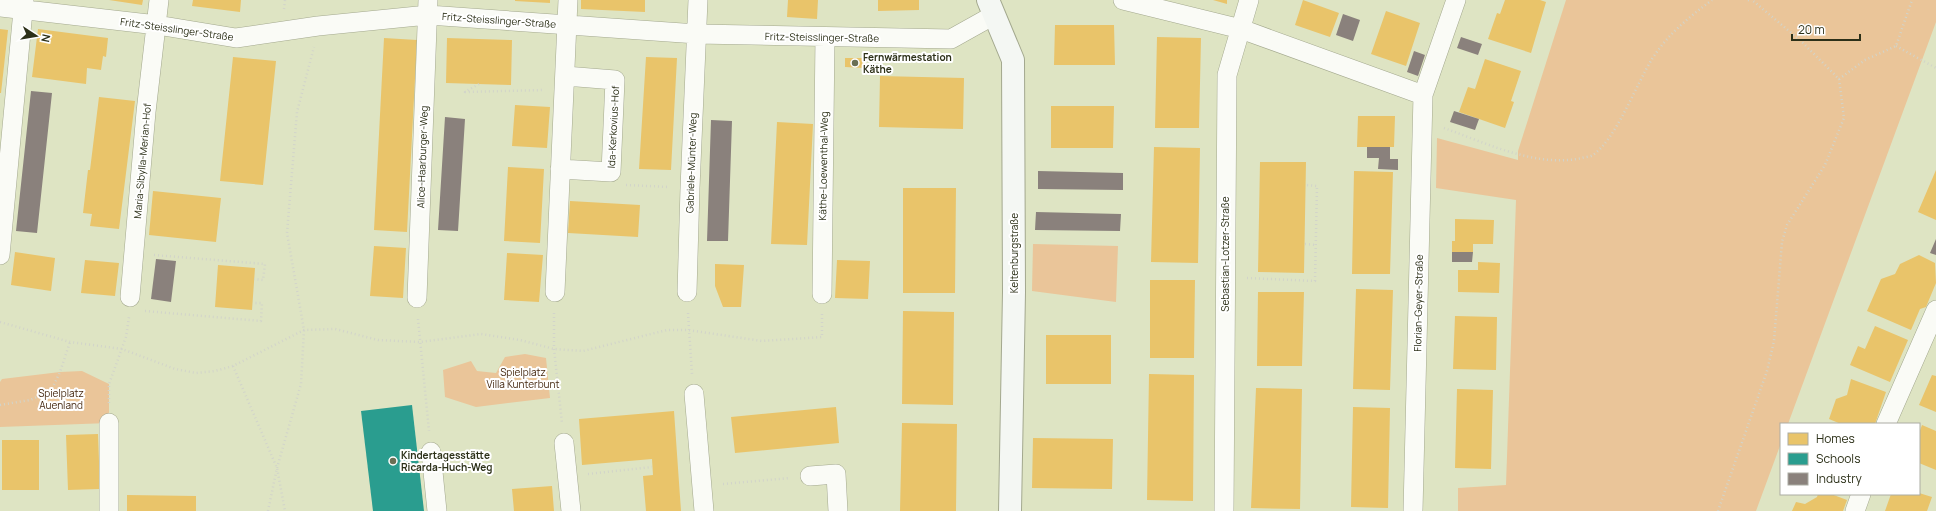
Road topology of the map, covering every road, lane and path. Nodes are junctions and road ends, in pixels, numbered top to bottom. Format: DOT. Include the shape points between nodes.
graph roads {
  1 [pos="159,0"];
  2 [pos="568,0"];
  3 [pos="698,0"];
  4 [pos="1123,0"];
  5 [pos="1249,0"];
  6 [pos="1456,0"];
  7 [pos="1712,0"];
  8 [pos="1748,0"];
  9 [pos="1912,0"];
  10 [pos="1752,1"];
  11 [pos="23,5"];
  12 [pos="0,7"];
  13 [pos="428,8"];
  14 [pos="991,8"];
  15 [pos="157,25"];
  16 [pos="568,25"];
  17 [pos="318,26"];
  18 [pos="1241,29"];
  19 [pos="697,34"];
  20 [pos="825,37"];
  21 [pos="1896,46"];
  22 [pos="1936,68"];
  23 [pos="1839,79"];
  24 [pos="565,83"];
  25 [pos="479,84"];
  26 [pos="1423,95"];
  27 [pos="1422,121"];
  28 [pos="560,169"];
  29 [pos="1306,185"];
  30 [pos="640,186"];
  31 [pos="690,188"];
  32 [pos="1305,244"];
  33 [pos="1317,245"];
  34 [pos="134,254"];
  35 [pos="0,255"];
  36 [pos="1225,277"];
  37 [pos="254,279"];
  38 [pos="555,292"];
  39 [pos="687,292"];
  40 [pos="822,294"];
  41 [pos="417,298"];
  42 [pos="130,303"];
  43 [pos="252,303"];
  44 [pos="1936,310"];
  45 [pos="0,322"];
  46 [pos="304,330"];
  47 [pos="688,330"];
  48 [pos="70,342"];
  49 [pos="420,342"];
  50 [pos="122,349"];
  51 [pos="554,349"];
  52 [pos="232,366"];
  53 [pos="694,394"];
  54 [pos="0,405"];
  55 [pos="109,423"];
  56 [pos="1886,423"];
  57 [pos="564,443"];
  58 [pos="431,452"];
  59 [pos="652,467"];
  60 [pos="278,468"];
  61 [pos="567,476"];
  62 [pos="810,476"];
  63 [pos="701,486"];
  64 [pos="1861,495"];
  65 [pos="109,511"];
  66 [pos="268,511"];
  67 [pos="285,511"];
  68 [pos="437,511"];
  69 [pos="571,511"];
  70 [pos="704,511"];
  71 [pos="838,511"];
  72 [pos="1010,511"];
  73 [pos="1224,511"];
  74 [pos="1413,511"];
  75 [pos="1718,511"];
  76 [pos="1855,511"];
  1 -- 15 [label="street, Maria-Sibylla-Merian-Hof"];
  2 -- 16 [label="street"];
  3 -- 19 [label="street, Gabriele-Münter-Weg"];
  4 -- 18 [label="street"];
  5 -- 18 [label="street, Sebastian-Lotzer-Straße"];
  6 -- 26 [label="street, Florian-Geyer-Straße"];
  7 -- 27 [label="path" via="1680,24 1652,59 1610,138 1592,155 1569,161 1544,159 1509,151"];
  8 -- 10 [label="path"];
  9 -- 21 [label="path"];
  10 -- 23 [label="path" via="1801,41"];
  11 -- 12 [label="street, Fritz-Steisslinger-Straße"];
  11 -- 15 [label="street, Fritz-Steisslinger-Straße"];
  11 -- 35 [label="street"];
  13 -- 16 [label="street, Fritz-Steisslinger-Straße"];
  13 -- 17 [label="street, Fritz-Steisslinger-Straße"];
  13 -- 41 [label="street, Alice-Haarburger-Weg"];
  14 -- 20 [label="street, Fritz-Steisslinger-Straße" via="971,30 951,39"];
  14 -- 72 [label="street, Keltenburgstraße" via="1013,60 1014,292"];
  15 -- 17 [label="street, Fritz-Steisslinger-Straße" via="236,38"];
  15 -- 34 [label="street, Maria-Sibylla-Merian-Hof" via="146,112"];
  16 -- 19 [label="street, Fritz-Steisslinger-Straße"];
  16 -- 24 [label="street"];
  17 -- 46 [label="path" via="297,112 287,233"];
  18 -- 26 [label="street"];
  18 -- 36 [label="street, Sebastian-Lotzer-Straße" via="1227,75"];
  19 -- 20 [label="street, Fritz-Steisslinger-Straße"];
  19 -- 31 [label="street, Gabriele-Münter-Weg"];
  20 -- 40 [label="street, Käthe-Loewenthal-Weg"];
  21 -- 22 [label="path"];
  21 -- 23 [label="path" via="1865,60"];
  23 -- 75 [label="path" via="1844,118 1825,165 1787,225 1782,242 1774,341 1767,370"];
  24 -- 25 [label="path" via="465,92"];
  24 -- 28 [label="street"];
  24 -- 28 [label="street, Ida-Kerkovius-Hof" via="615,80 611,172"];
  26 -- 27 [label="street, Florian-Geyer-Straße"];
  27 -- 74 [label="street, Florian-Geyer-Straße"];
  28 -- 38 [label="street"];
  29 -- 33 [label="path" via="1317,186"];
  30 -- 31 [label="path"];
  31 -- 39 [label="street, Gabriele-Münter-Weg"];
  32 -- 33 [label="path"];
  33 -- 36 [label="path" via="1314,281"];
  34 -- 37 [label="path" via="264,264 263,280"];
  34 -- 42 [label="street, Maria-Sibylla-Merian-Hof"];
  36 -- 73 [label="street, Sebastian-Lotzer-Straße"];
  38 -- 51 [label="path"];
  40 -- 47 [label="path" via="822,337 762,341"];
  42 -- 43 [label="path" via="260,321 262,303"];
  42 -- 50 [label="path"];
  44 -- 56 [label="street"];
  45 -- 48 [label="path"];
  46 -- 49 [label="path" via="336,329 378,340"];
  46 -- 52 [label="path"];
  46 -- 60 [label="path" via="301,384"];
  47 -- 51 [label="path" via="667,330 583,351"];
  47 -- 53 [label="path"];
  48 -- 50 [label="path"];
  48 -- 54 [label="path" via="51,391 30,400"];
  49 -- 51 [label="path" via="481,334"];
  49 -- 58 [label="path"];
  50 -- 52 [label="path" via="175,369 196,373"];
  50 -- 55 [label="path" via="109,384"];
  51 -- 57 [label="path"];
  52 -- 60 [label="path"];
  53 -- 63 [label="street"];
  55 -- 65 [label="street"];
  57 -- 61 [label="street"];
  58 -- 68 [label="street"];
  59 -- 61 [label="path"];
  60 -- 66 [label="path"];
  60 -- 67 [label="path"];
  61 -- 69 [label="street"];
  62 -- 63 [label="path"];
  62 -- 71 [label="street" via="836,474"];
  63 -- 70 [label="street"];
  64 -- 76 [label="street"];
}
